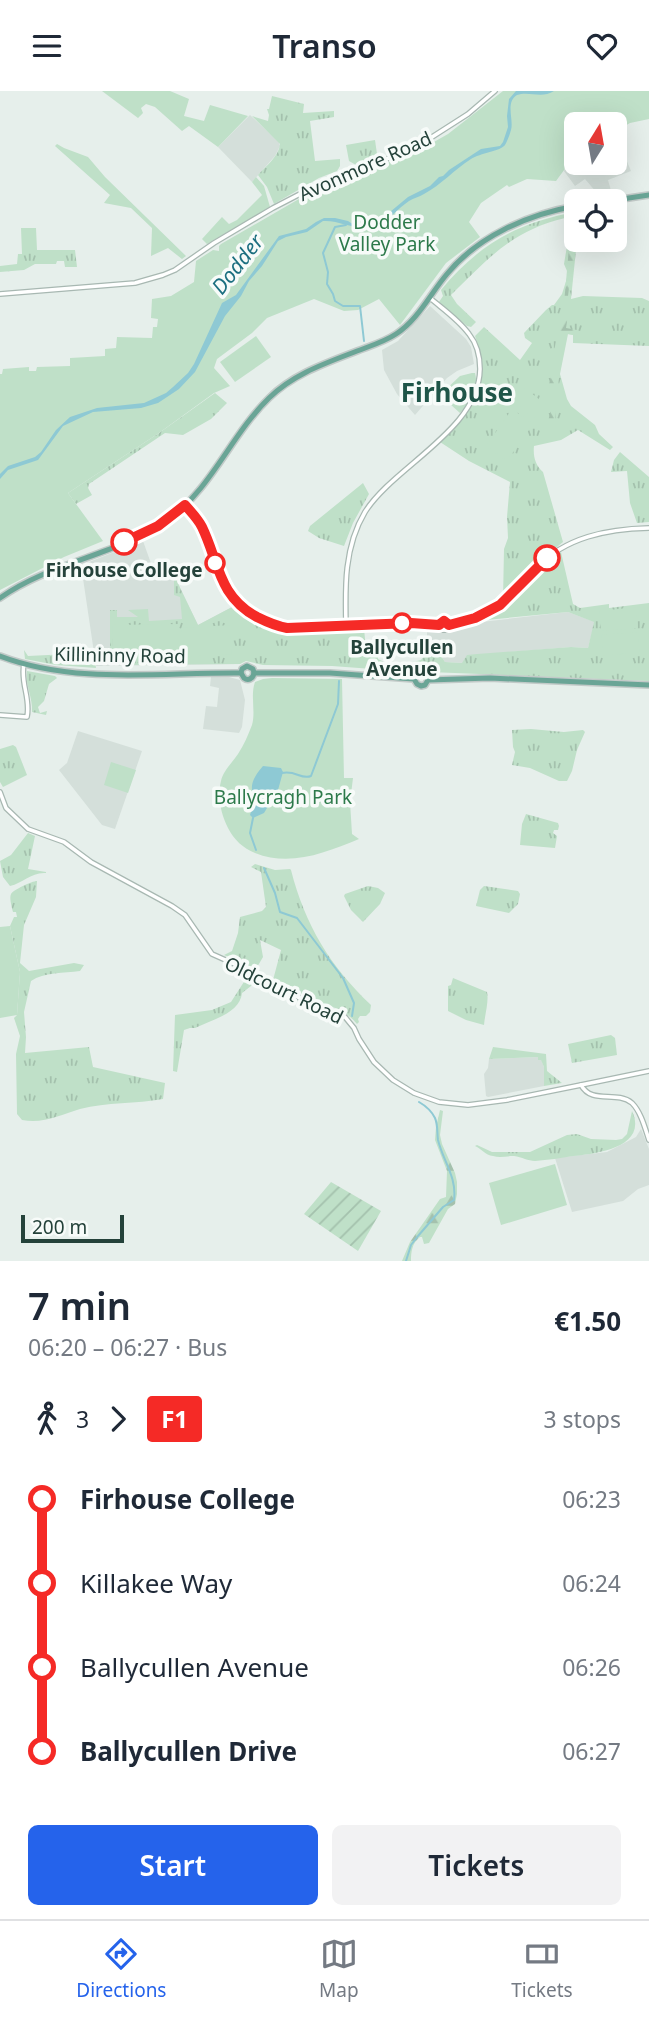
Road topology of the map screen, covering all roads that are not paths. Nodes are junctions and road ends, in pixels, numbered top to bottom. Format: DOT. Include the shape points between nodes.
graph roads {
  1 [pos="495,91"];
  2 [pos="649,195"];
  3 [pos="627,198"];
  4 [pos="564,209"];
  5 [pos="0,294"];
  6 [pos="429,298"];
  7 [pos="185,505"];
  8 [pos="649,528"];
  9 [pos="0,598"];
  10 [pos="346,626"];
  11 [pos="0,656"];
  12 [pos="24,664"];
  13 [pos="414,679"];
  14 [pos="428,680"];
  15 [pos="649,685"];
  16 [pos="0,715"];
  17 [pos="0,792"];
  18 [pos="649,1071"];
  19 [pos="581,1084"];
  20 [pos="649,1140"];
  1 -- 5 [label="street, Avonmore Road" via="418,146 325,181 163,275 135,283"];
  2 -- 3 [label="main road"];
  4 -- 6 [label="main road" via="496,234 455,265"];
  6 -- 7 [label="main road" via="394,336 306,372 275,392 248,420"];
  6 -- 10 [label="street" via="472,338 480,357 479,382 459,418 365,513 350,545"];
  7 -- 9 [label="main road" via="158,526 38,576"];
  7 -- 10 [label="street" via="201,527 226,590 246,610 278,627"];
  8 -- 10 [label="street" via="613,531 569,543 543,561 500,605 444,631 439,625 411,623"];
  11 -- 12 [label="main road, Killininny Road"];
  12 -- 13 [label="main road, Killininny Road" via="93,674 240,673 246,679 254,673 330,673"];
  12 -- 16 [label="street" via="27,716"];
  13 -- 14 [label="main road, Killininny Road" via="421,686"];
  13 -- 14 [label="main road, Killininny Road" via="423,672"];
  14 -- 15 [label="main road, Killininny Road"];
  17 -- 19 [label="street, Oldcourt Road" via="6,807 28,829 64,842 185,915 212,954 345,1017 374,1062 408,1090 439,1102 468,1105"];
  18 -- 19 [label="street, Oldcourt Road"];
  19 -- 20 [label="street" via="591,1095 630,1101"];
}
